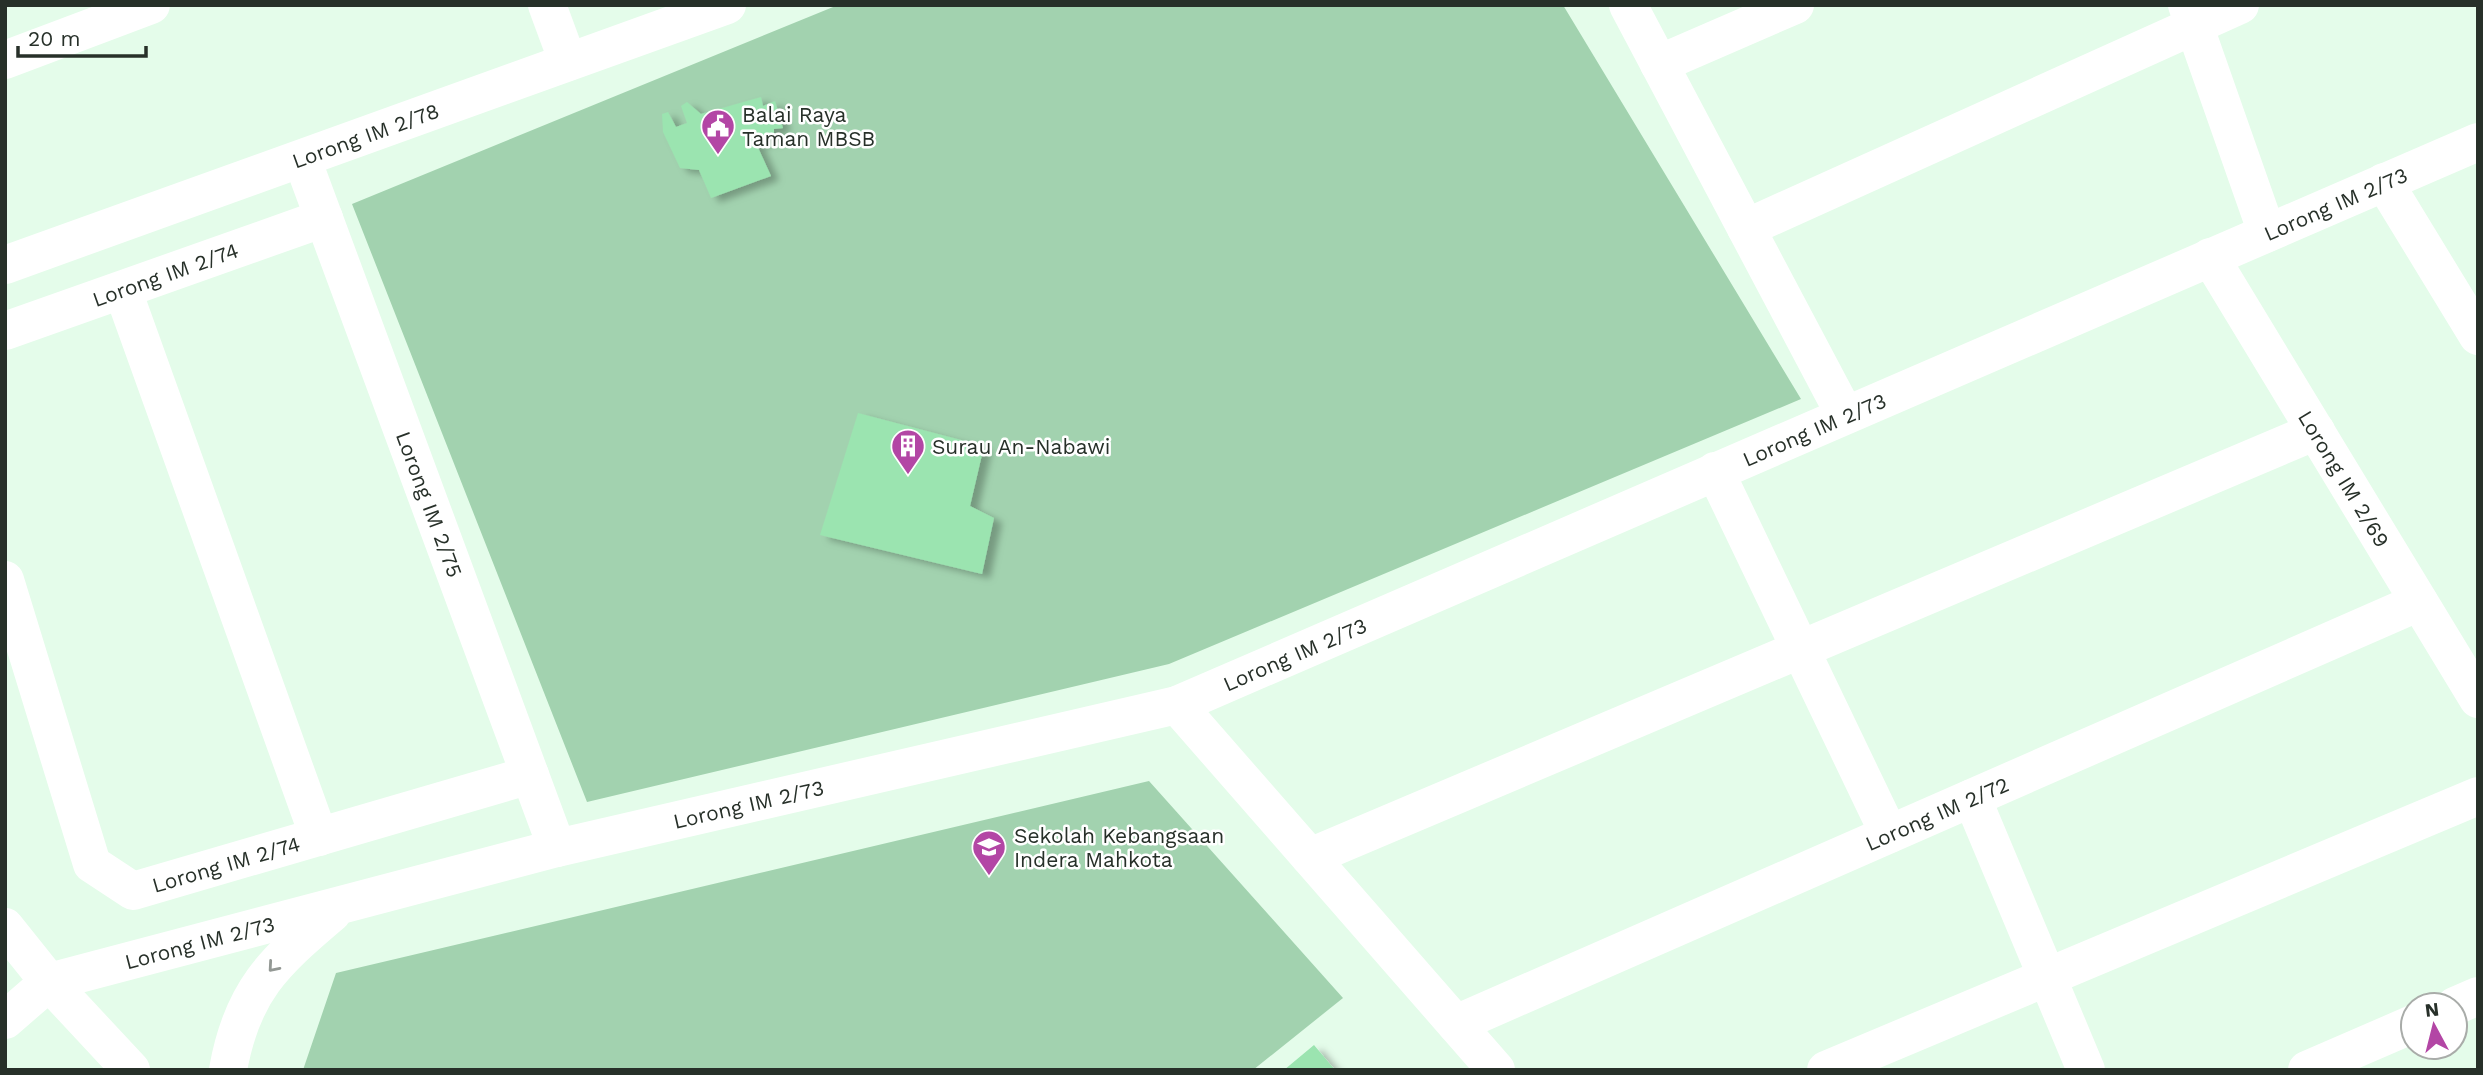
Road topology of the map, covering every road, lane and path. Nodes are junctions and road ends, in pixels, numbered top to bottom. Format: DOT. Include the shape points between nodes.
graph roads {
  1 [pos="151,5"];
  2 [pos="547,5"];
  3 [pos="727,5"];
  4 [pos="1628,5"];
  5 [pos="1795,5"];
  6 [pos="2240,5"];
  7 [pos="2190,16"];
  8 [pos="5,60"];
  9 [pos="568,62"];
  10 [pos="1660,64"];
  11 [pos="2478,142"];
  12 [pos="302,159"];
  13 [pos="2384,182"];
  14 [pos="324,218"];
  15 [pos="1746,228"];
  16 [pos="2267,233"];
  17 [pos="2210,257"];
  18 [pos="5,265"];
  19 [pos="123,291"];
  20 [pos="5,331"];
  21 [pos="2478,336"];
  22 [pos="1845,415"];
  23 [pos="2316,431"];
  24 [pos="1715,471"];
  25 [pos="5,580"];
  26 [pos="2419,602"];
  27 [pos="1800,649"];
  28 [pos="2478,699"];
  29 [pos="1177,705"];
  30 [pos="530,775"];
  31 [pos="2478,796"];
  32 [pos="1972,798"];
  33 [pos="1889,834"];
  34 [pos="319,836"];
  35 [pos="557,848"];
  36 [pos="1310,856"];
  37 [pos="341,905"];
  38 [pos="5,927"];
  39 [pos="2047,977"];
  40 [pos="49,982"];
  41 [pos="5,1020"];
  42 [pos="1456,1024"];
  43 [pos="2399,1030"];
  44 [pos="131,1070"];
  45 [pos="228,1070"];
  46 [pos="1496,1070"];
  47 [pos="1826,1070"];
  48 [pos="2086,1070"];
  49 [pos="2307,1070"];
  1 -- 8 [label="street"];
  2 -- 9 [label="street"];
  3 -- 9 [label="street, Lorong IM 2/78"];
  4 -- 10 [label="street"];
  5 -- 10 [label="street"];
  6 -- 7 [label="street"];
  7 -- 15 [label="street"];
  7 -- 16 [label="street"];
  9 -- 12 [label="street, Lorong IM 2/78"];
  10 -- 15 [label="street"];
  11 -- 13 [label="street, Lorong IM 2/73"];
  12 -- 14 [label="street, Lorong IM 2/75"];
  12 -- 18 [label="street, Lorong IM 2/78"];
  13 -- 16 [label="street, Lorong IM 2/73"];
  13 -- 21 [label="street"];
  14 -- 19 [label="street, Lorong IM 2/74"];
  14 -- 30 [label="street, Lorong IM 2/75"];
  15 -- 22 [label="street"];
  16 -- 17 [label="street, Lorong IM 2/73"];
  17 -- 22 [label="street, Lorong IM 2/73"];
  17 -- 23 [label="street, Lorong IM 2/69"];
  19 -- 20 [label="street, Lorong IM 2/74"];
  19 -- 34 [label="street"];
  22 -- 24 [label="street, Lorong IM 2/73"];
  23 -- 26 [label="street, Lorong IM 2/69"];
  23 -- 27 [label="street"];
  24 -- 27 [label="street"];
  24 -- 29 [label="street, Lorong IM 2/73"];
  25 -- 34 [label="street, Lorong IM 2/74" via="92,864 133,891"];
  26 -- 28 [label="street, Lorong IM 2/69"];
  26 -- 32 [label="street, Lorong IM 2/72"];
  27 -- 33 [label="street"];
  27 -- 36 [label="street"];
  29 -- 35 [label="street, Lorong IM 2/73"];
  29 -- 36 [label="street"];
  30 -- 34 [label="street, Lorong IM 2/74"];
  30 -- 35 [label="street, Lorong IM 2/75"];
  31 -- 39 [label="street"];
  32 -- 33 [label="street, Lorong IM 2/72"];
  32 -- 39 [label="street"];
  33 -- 42 [label="street, Lorong IM 2/72"];
  35 -- 37 [label="street, Lorong IM 2/73"];
  36 -- 42 [label="street"];
  37 -- 40 [label="street, Lorong IM 2/73"];
  37 -- 45 [label="street, one-way" via="287,951 255,988 234,1036"];
  38 -- 40 [label="street"];
  39 -- 47 [label="street"];
  39 -- 48 [label="street"];
  40 -- 41 [label="street"];
  40 -- 44 [label="street"];
  42 -- 46 [label="street"];
  43 -- 49 [label="street"];
}
